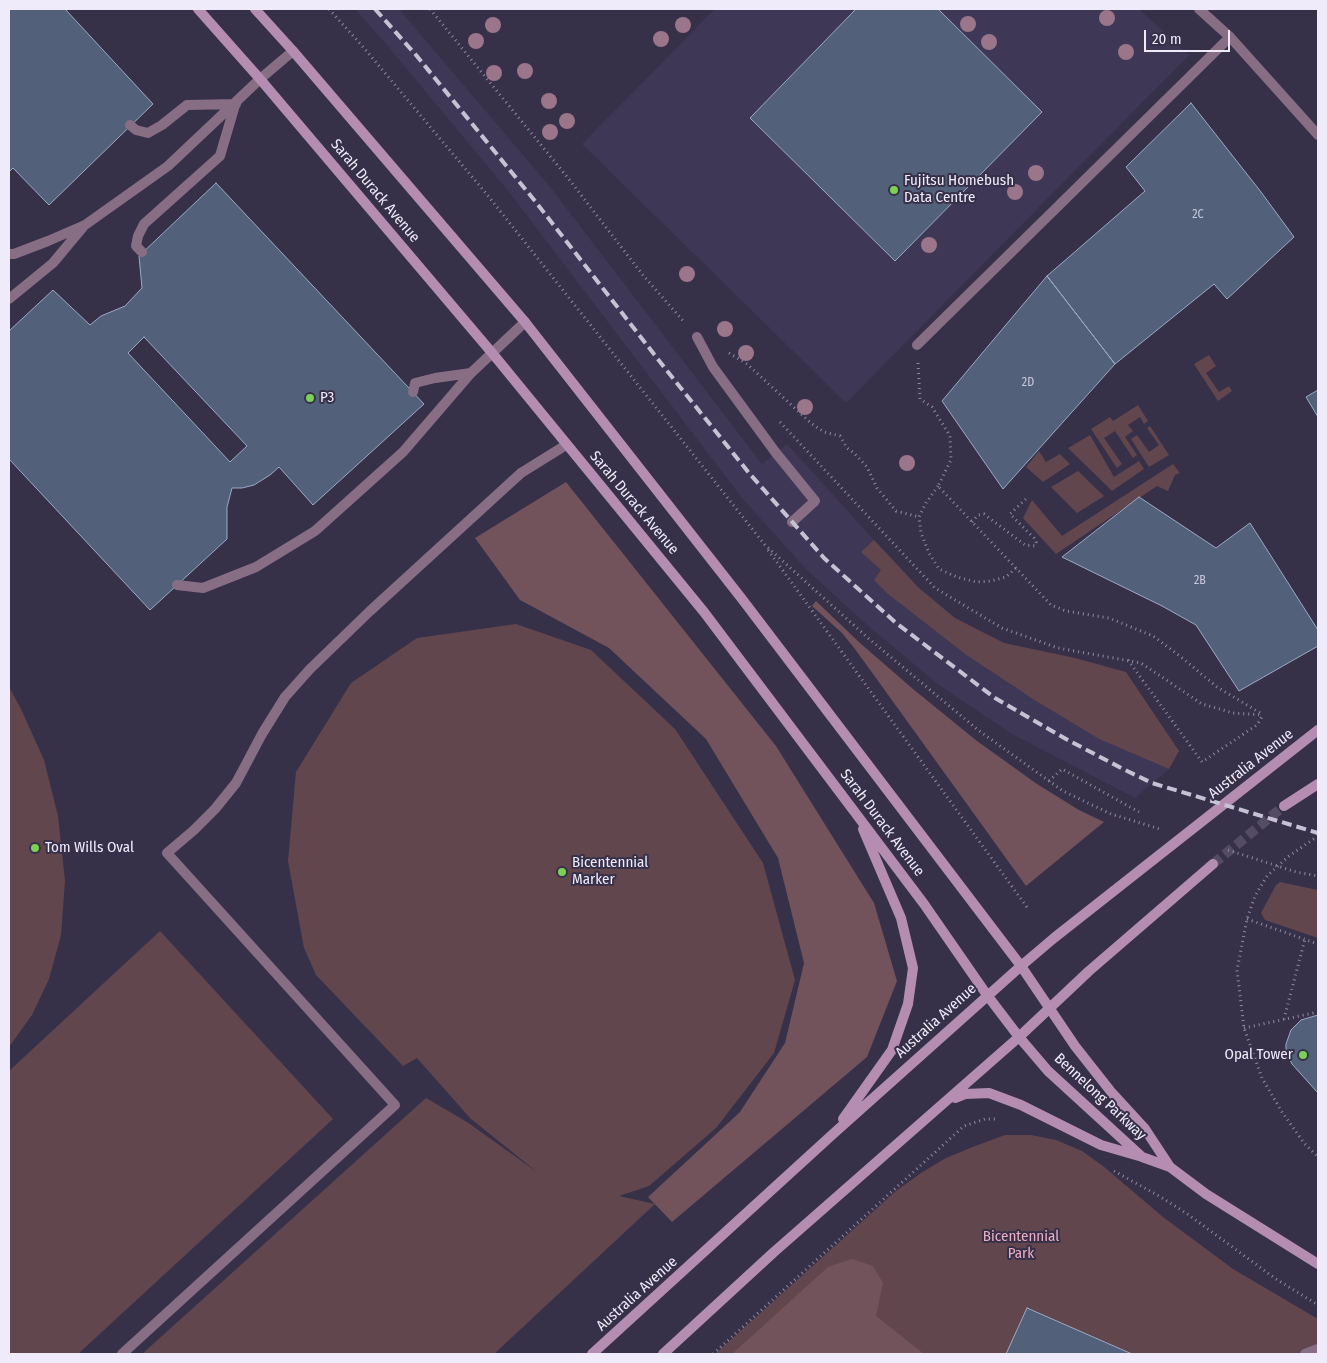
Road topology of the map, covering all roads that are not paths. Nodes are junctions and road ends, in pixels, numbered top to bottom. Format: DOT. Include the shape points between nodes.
graph roads {
  1 [pos="198,9"];
  2 [pos="255,9"];
  3 [pos="1200,9"];
  4 [pos="1230,37"];
  5 [pos="293,51"];
  6 [pos="260,79"];
  7 [pos="236,104"];
  8 [pos="130,125"];
  9 [pos="1318,135"];
  10 [pos="85,225"];
  11 [pos="142,252"];
  12 [pos="9,254"];
  13 [pos="9,299"];
  14 [pos="525,322"];
  15 [pos="697,337"];
  16 [pos="917,345"];
  17 [pos="493,354"];
  18 [pos="471,373"];
  19 [pos="413,392"];
  20 [pos="566,445"];
  21 [pos="792,522"];
  22 [pos="177,585"];
  23 [pos="1318,730"];
  24 [pos="1318,784"];
  25 [pos="1284,806"];
  26 [pos="857,814"];
  27 [pos="1213,864"];
  28 [pos="1021,966"];
  29 [pos="988,996"];
  30 [pos="1050,1008"];
  31 [pos="1019,1037"];
  32 [pos="946,1103"];
  33 [pos="833,1134"];
  34 [pos="1142,1157"];
  35 [pos="1170,1167"];
  36 [pos="1318,1264"];
  37 [pos="1318,1349"];
  38 [pos="122,1354"];
  39 [pos="592,1354"];
  40 [pos="663,1354"];
  41 [pos="1305,1354"];
  1 -- 6 [label="street, Sarah Durack Avenue"];
  2 -- 5 [label="street, Sarah Durack Avenue"];
  3 -- 4 [label="street"];
  4 -- 9 [label="street"];
  4 -- 16 [label="street"];
  5 -- 6 [label="street"];
  5 -- 14 [label="street, Sarah Durack Avenue"];
  6 -- 7 [label="street"];
  6 -- 17 [label="street, Sarah Durack Avenue"];
  7 -- 8 [label="street" via="188,105 148,133"];
  7 -- 10 [label="street" via="168,166"];
  7 -- 11 [label="street" via="220,156 144,224 136,246"];
  10 -- 12 [label="street"];
  10 -- 13 [label="street" via="53,263"];
  14 -- 17 [label="street"];
  14 -- 28 [label="street, Sarah Durack Avenue" via="742,599"];
  15 -- 21 [label="street" via="753,422 815,501"];
  17 -- 18 [label="street"];
  17 -- 20 [label="street, Sarah Durack Avenue"];
  18 -- 19 [label="street" via="415,383"];
  18 -- 22 [label="street" via="403,452 316,532 256,568 203,588"];
  20 -- 26 [label="street, Sarah Durack Avenue" via="704,612"];
  20 -- 38 [label="street" via="521,473 310,669 285,697 236,783 215,809 167,853 395,1105"];
  23 -- 28 [label="street, Australia Avenue"];
  24 -- 25 [label="street"];
  26 -- 29 [label="street, Sarah Durack Avenue"];
  26 -- 33 [label="street" via="901,918 913,968 908,1004 892,1050"];
  27 -- 30 [label="street"];
  28 -- 29 [label="street, Australia Avenue"];
  28 -- 30 [label="street, Sarah Durack Avenue"];
  29 -- 31 [label="street, Sarah Durack Avenue"];
  29 -- 33 [label="street, Australia Avenue"];
  30 -- 31 [label="street"];
  30 -- 35 [label="street, Bennelong Parkway" via="1075,1046 1145,1129"];
  31 -- 32 [label="street"];
  31 -- 34 [label="street, Bennelong Parkway" via="1052,1076"];
  32 -- 34 [label="street" via="965,1094 989,1093 1021,1105 1101,1145"];
  32 -- 40 [label="street" via="774,1252"];
  33 -- 39 [label="street, Australia Avenue"];
  34 -- 35 [label="street, Bennelong Parkway"];
  35 -- 36 [label="street, Bennelong Parkway" via="1206,1194"];
  37 -- 41 [label="street"];
}
